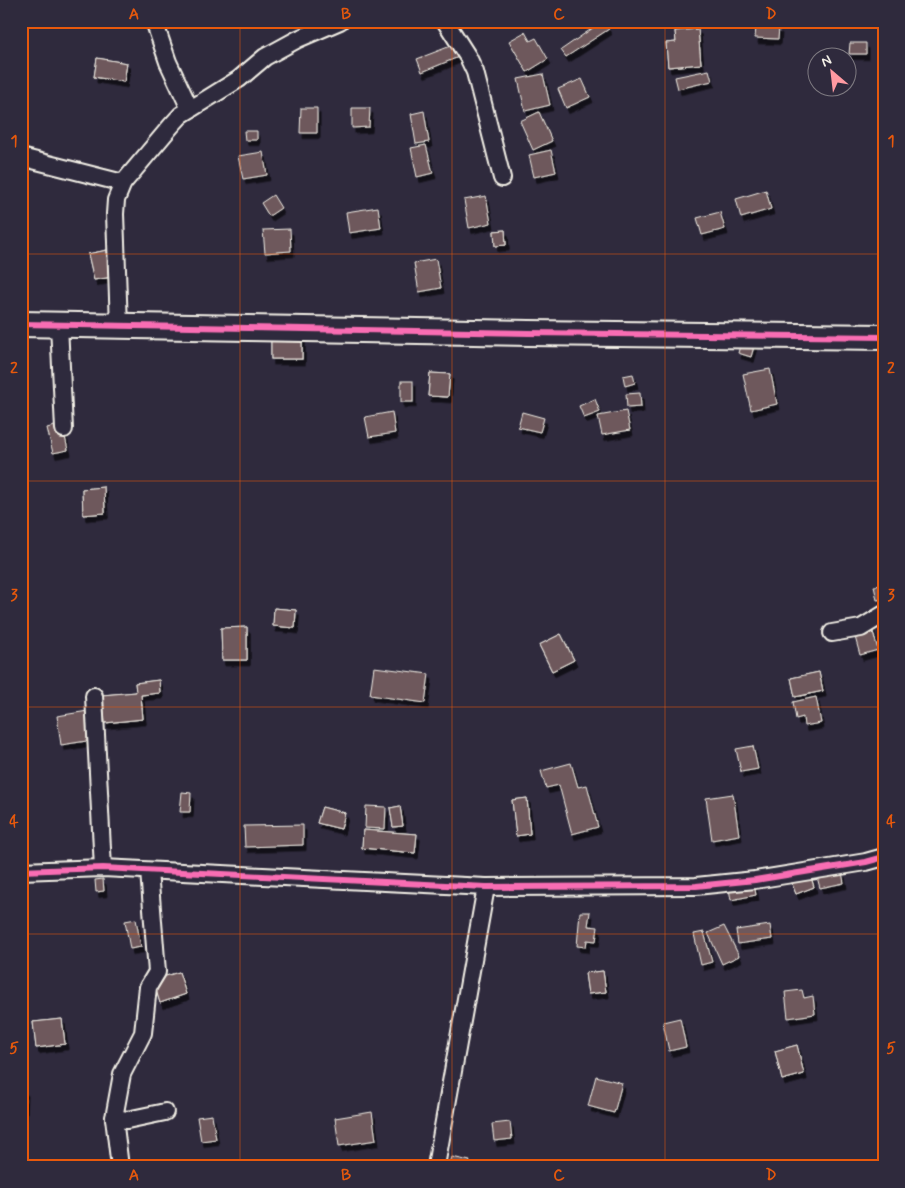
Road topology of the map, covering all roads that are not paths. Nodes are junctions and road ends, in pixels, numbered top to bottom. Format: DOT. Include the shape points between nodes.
graph roads {
  1 [pos="154,21"];
  2 [pos="340,21"];
  3 [pos="445,21"];
  4 [pos="190,109"];
  5 [pos="21,157"];
  6 [pos="502,178"];
  7 [pos="123,183"];
  8 [pos="21,324"];
  9 [pos="59,325"];
  10 [pos="119,326"];
  11 [pos="884,337"];
  12 [pos="64,428"];
  13 [pos="884,614"];
  14 [pos="832,633"];
  15 [pos="94,696"];
  16 [pos="884,857"];
  17 [pos="103,868"];
  18 [pos="21,871"];
  19 [pos="149,871"];
  20 [pos="486,887"];
  21 [pos="165,1112"];
  22 [pos="114,1118"];
  23 [pos="436,1166"];
  24 [pos="120,1167"];
  1 -- 4 [label="street" via="168,62"];
  2 -- 4 [label="street" via="265,57"];
  3 -- 6 [label="street" via="475,72"];
  4 -- 7 [label="street" via="171,126"];
  5 -- 7 [label="street"];
  7 -- 10 [label="street" via="116,200 115,214"];
  8 -- 9 [label="street"];
  9 -- 10 [label="street"];
  9 -- 12 [label="street"];
  10 -- 11 [label="street"];
  13 -- 14 [label="street" via="860,628"];
  15 -- 17 [label="street"];
  16 -- 20 [label="street" via="754,880 696,886"];
  17 -- 18 [label="street"];
  17 -- 19 [label="street"];
  19 -- 20 [label="street"];
  19 -- 22 [label="street" via="157,972 148,987 143,1033 122,1074"];
  20 -- 23 [label="street"];
  21 -- 22 [label="street" via="127,1120"];
  22 -- 24 [label="street"];
}
